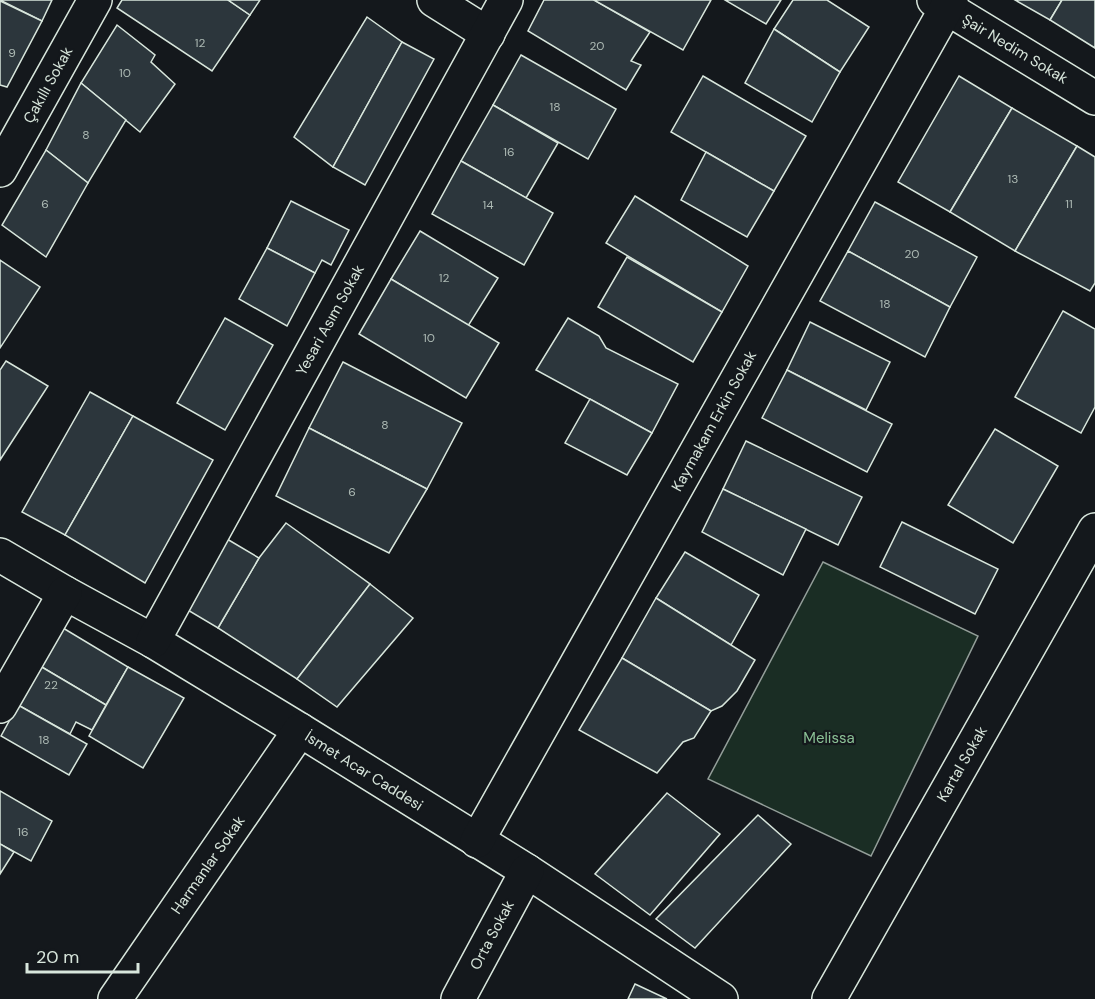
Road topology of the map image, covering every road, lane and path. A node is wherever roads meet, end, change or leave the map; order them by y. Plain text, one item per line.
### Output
1 (95, 0) edge
2 (434, 0) edge
3 (506, 0) edge
4 (944, 2) edge
5 (488, 34) junction
6 (1095, 98) edge
7 (0, 170) edge
8 (1095, 530) edge
9 (0, 555) edge
10 (65, 593) junction
11 (153, 641) junction
12 (0, 706) edge
13 (300, 730) junction
14 (477, 841) junction
15 (527, 871) junction
16 (115, 999) edge
17 (458, 999) edge
18 (721, 999) edge
19 (829, 999) edge

1 - 7 street, Çakıllı Sokak
2 - 5 street
3 - 5 street, Yesari Asım Sokak
4 - 6 street, Şair Nedim Sokak
4 - 14 street, Kaymakam Erkin Sokak
5 - 11 street, Yesari Asım Sokak
8 - 19 street, Kartal Sokak
9 - 10 street, İsmet Acar Caddesi
10 - 11 street, İsmet Acar Caddesi
10 - 12 street
11 - 13 street, İsmet Acar Caddesi
13 - 14 street, İsmet Acar Caddesi
13 - 16 street, Harmanlar Sokak
14 - 15 street, İsmet Acar Caddesi
15 - 17 street, Orta Sokak
15 - 18 street, İsmet Acar Caddesi

